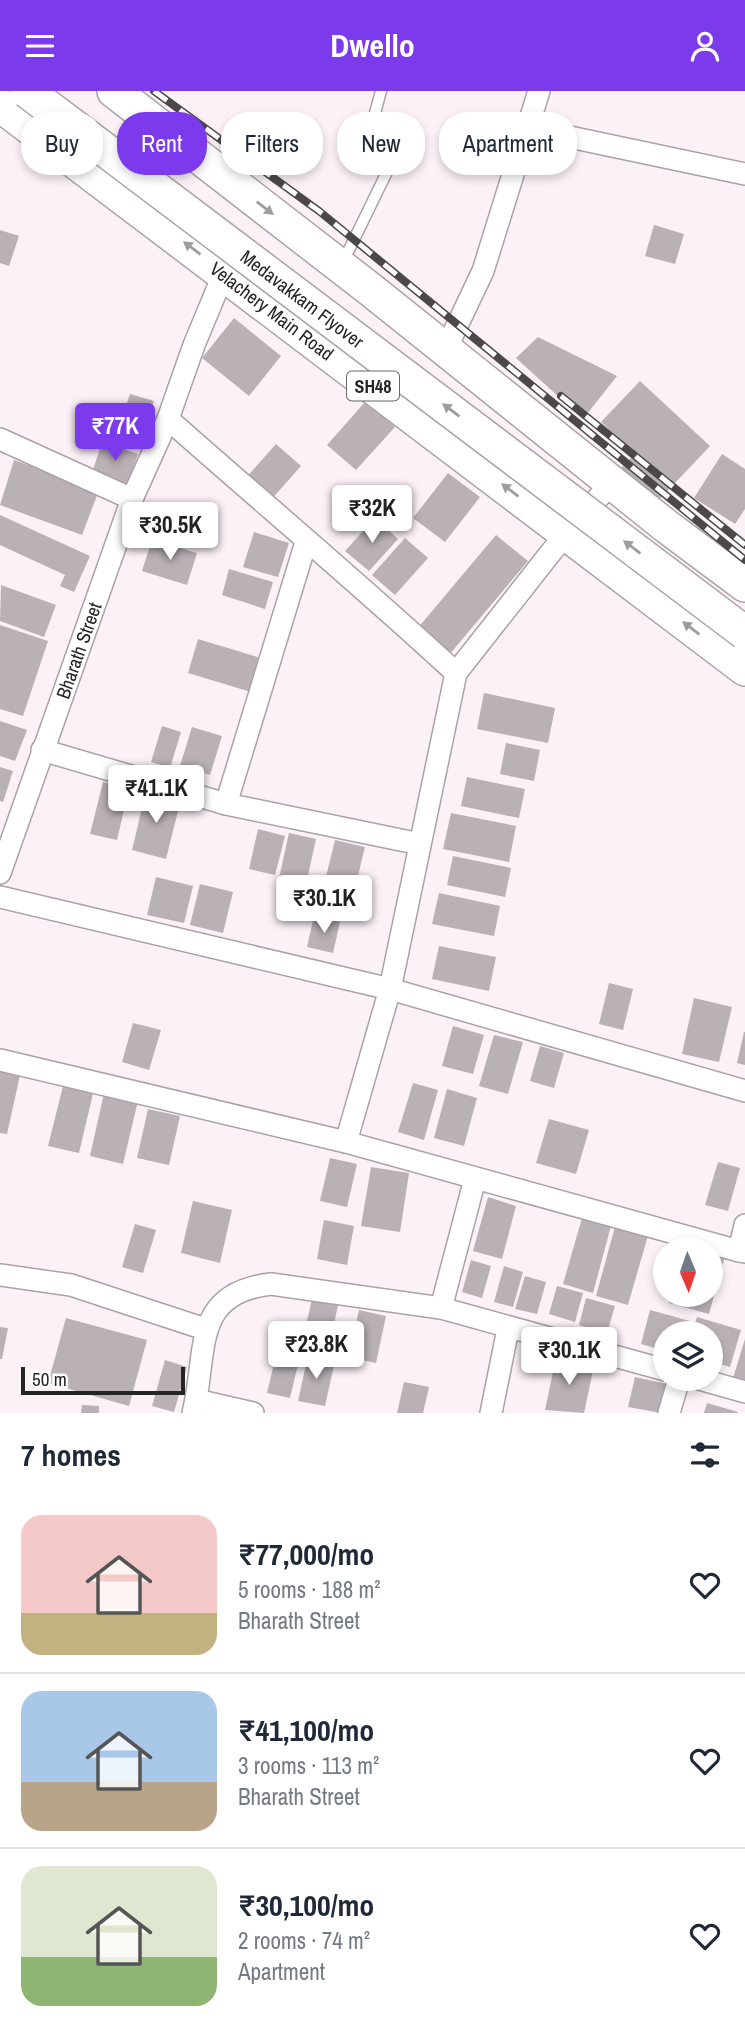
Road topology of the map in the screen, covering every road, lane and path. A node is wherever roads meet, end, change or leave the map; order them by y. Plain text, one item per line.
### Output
1 (27, 91) edge
2 (114, 91) edge
3 (381, 91) edge
4 (539, 91) edge
5 (0, 105) edge
6 (532, 112) edge
7 (577, 139) edge
8 (745, 174) edge
9 (513, 175) edge
10 (341, 267) junction
11 (224, 273) junction
12 (445, 351) junction
13 (168, 419) junction
14 (0, 439) edge
15 (611, 483) junction
16 (132, 499) junction
17 (567, 533) junction
18 (306, 542) junction
19 (745, 585) edge
20 (745, 633) edge
21 (745, 669) edge
22 (456, 673) junction
23 (42, 750) junction
24 (226, 804) junction
25 (421, 844) junction
26 (0, 873) edge
27 (0, 897) edge
28 (390, 989) junction
29 (0, 1060) edge
30 (745, 1091) edge
31 (346, 1142) junction
32 (475, 1179) junction
33 (745, 1225) edge
34 (742, 1252) edge
35 (0, 1275) edge
36 (441, 1308) junction
37 (205, 1329) junction
38 (508, 1329) junction
39 (653, 1367) edge
40 (723, 1386) edge
41 (676, 1391) edge
42 (745, 1392) edge
43 (195, 1407) edge
44 (253, 1413) edge
45 (491, 1413) edge
46 (669, 1413) edge

20 -> 1 main road, Medavakkam Flyover, bridge
2 -> 10 main road
3 - 10 lane
4 - 6 street
11 -> 5 main road, Velachery Main Road / SH48
7 - 8 street
9 - 12 street
10 - 12 main road
11 - 13 street, Bharath Street
17 -> 11 main road, Velachery Main Road / SH48
12 - 15 main road
13 - 16 street, Bharath Street
13 - 18 street
14 - 16 street
15 - 17 street
15 - 19 main road
16 - 23 street, Bharath Street
21 -> 17 main road, Velachery Main Road / SH48
17 - 22 street
18 - 22 street
18 - 24 street
22 - 25 street
23 - 24 street
23 - 26 street, Bharath Street
24 - 25 street
25 - 28 street
27 - 28 street
28 - 30 street
28 - 31 street
29 - 31 street
31 - 32 street
32 - 34 street
32 - 36 street
33 - 34 street
35 - 37 street
36 - 37 street
36 - 38 street
37 - 43 street
38 - 39 street
38 - 45 street
40 - 42 street
41 - 46 street
43 - 44 street

